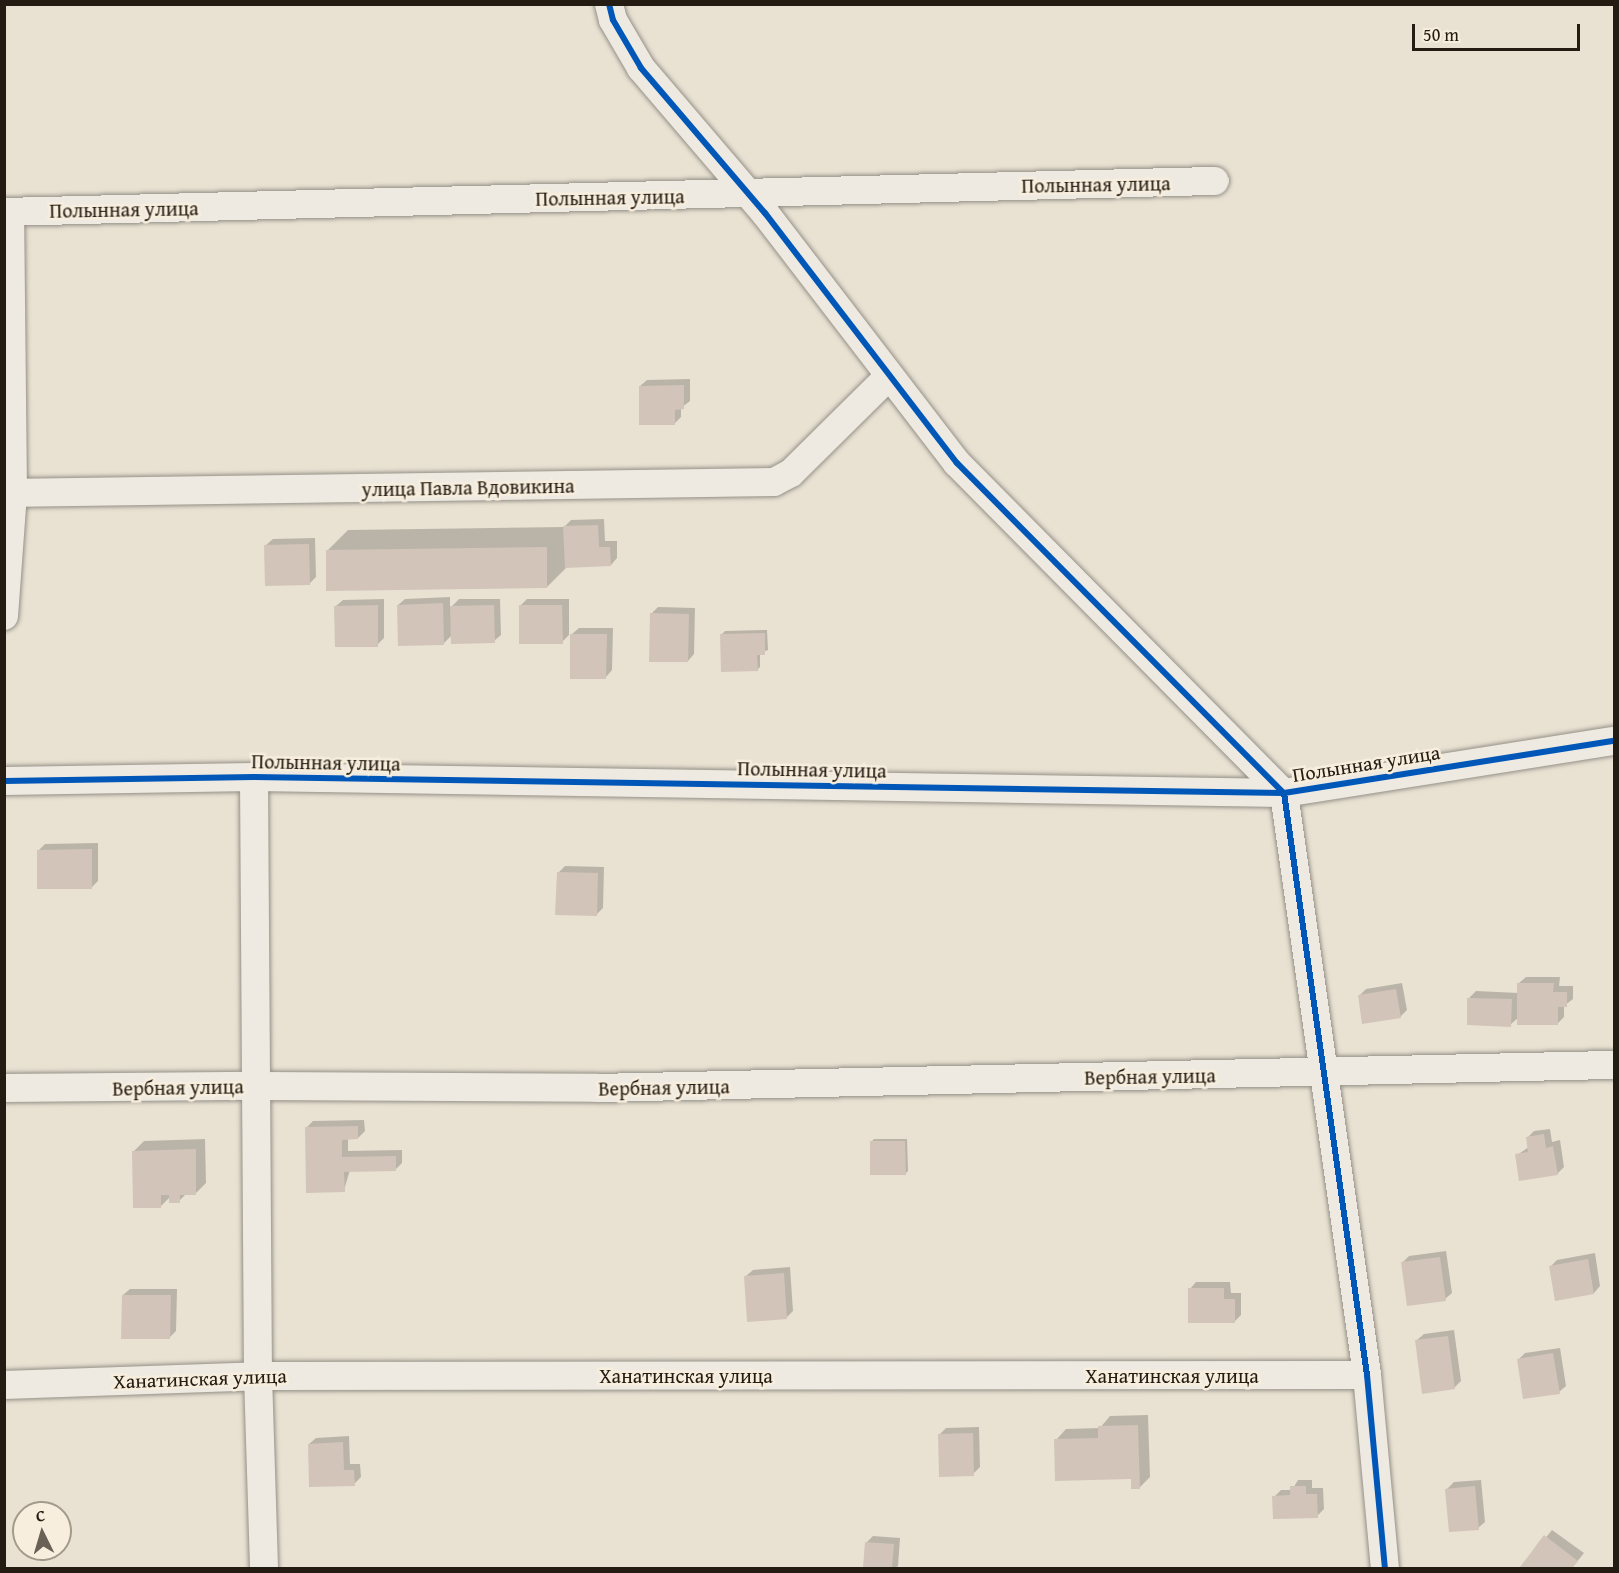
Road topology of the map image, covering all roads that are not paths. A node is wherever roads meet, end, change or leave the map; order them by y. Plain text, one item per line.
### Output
1 (609, 4) edge
2 (1215, 181) dead end
3 (748, 193) junction
4 (7, 212) edge
5 (889, 376) junction
6 (9, 493) edge
7 (4, 616) edge
8 (1614, 741) edge
9 (254, 777) junction
10 (4, 781) edge
11 (1284, 792) junction
12 (1614, 1065) edge
13 (1323, 1072) junction
14 (258, 1086) junction
15 (4, 1088) edge
16 (1367, 1375) junction
17 (258, 1376) junction
18 (4, 1385) edge
19 (264, 1569) edge
20 (1385, 1569) edge

1 - 3 street
2 - 3 street, Полынная улица
3 - 4 street, Полынная улица
3 - 5 street
4 - 6 street
5 - 6 street, улица Павла Вдовикина
5 - 11 street
6 - 7 street
8 - 11 street, Полынная улица
9 - 10 street, Полынная улица
9 - 11 street, Полынная улица
9 - 14 street
11 - 13 street
12 - 13 street, Вербная улица
13 - 14 street, Вербная улица
13 - 16 street
14 - 15 street, Вербная улица
14 - 17 street
16 - 17 street, Ханатинская улица
16 - 20 street
17 - 18 street, Ханатинская улица
17 - 19 street

